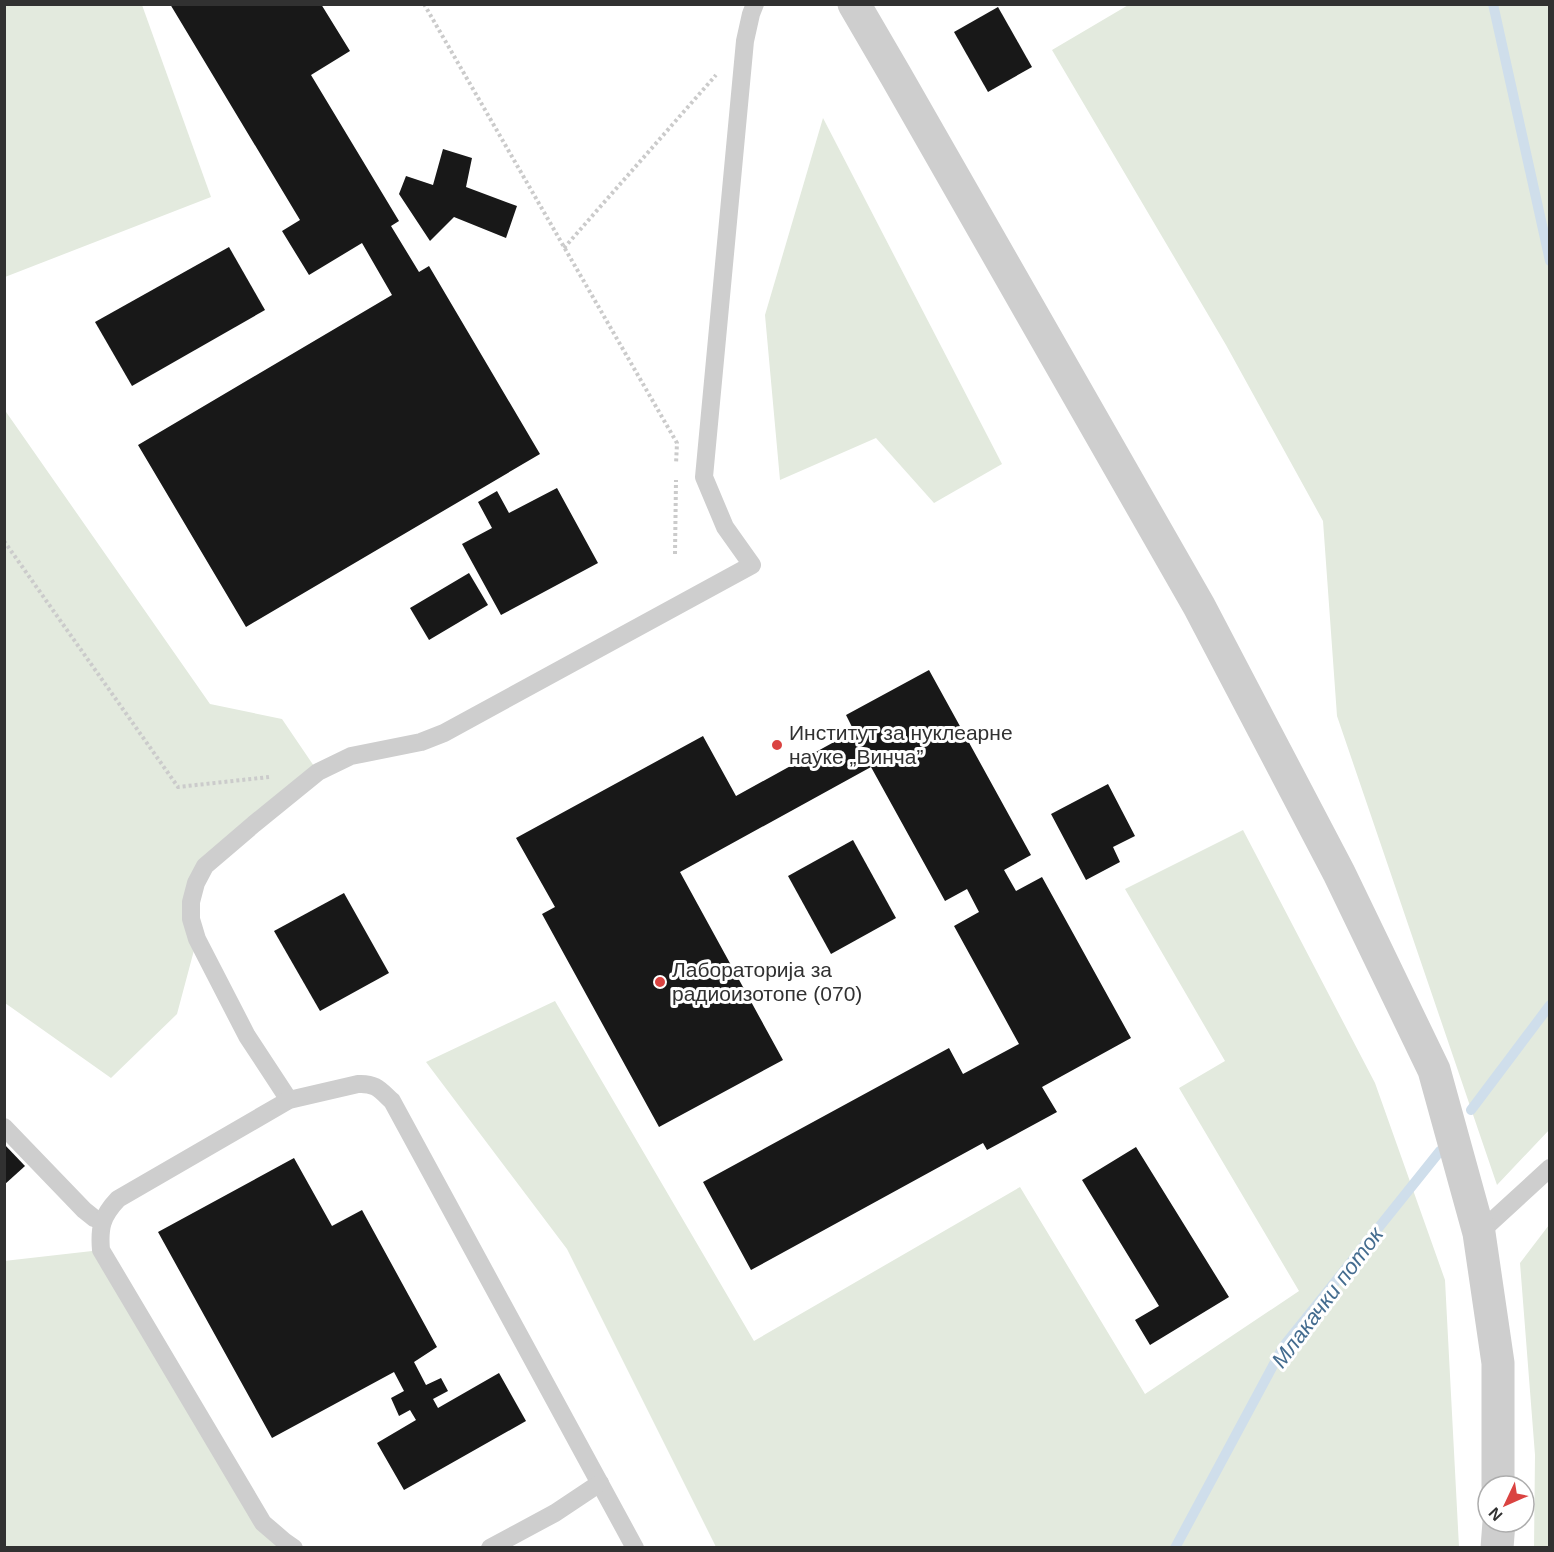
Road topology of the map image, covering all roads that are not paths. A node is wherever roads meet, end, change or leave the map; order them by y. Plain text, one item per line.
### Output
1 (755, 4) edge
2 (854, 4) edge
3 (289, 1100) junction
4 (4, 1127) edge
5 (1550, 1168) edge
6 (103, 1221) junction
7 (1479, 1233) junction
8 (1498, 1474) edge
9 (600, 1483) junction
10 (294, 1548) edge
11 (490, 1548) edge
12 (635, 1548) edge

1 - 3 lane
2 - 7 street
3 - 6 lane
3 - 9 lane
4 - 6 lane
5 - 7 lane
6 - 10 lane
7 - 8 street
9 - 11 lane
9 - 12 lane

